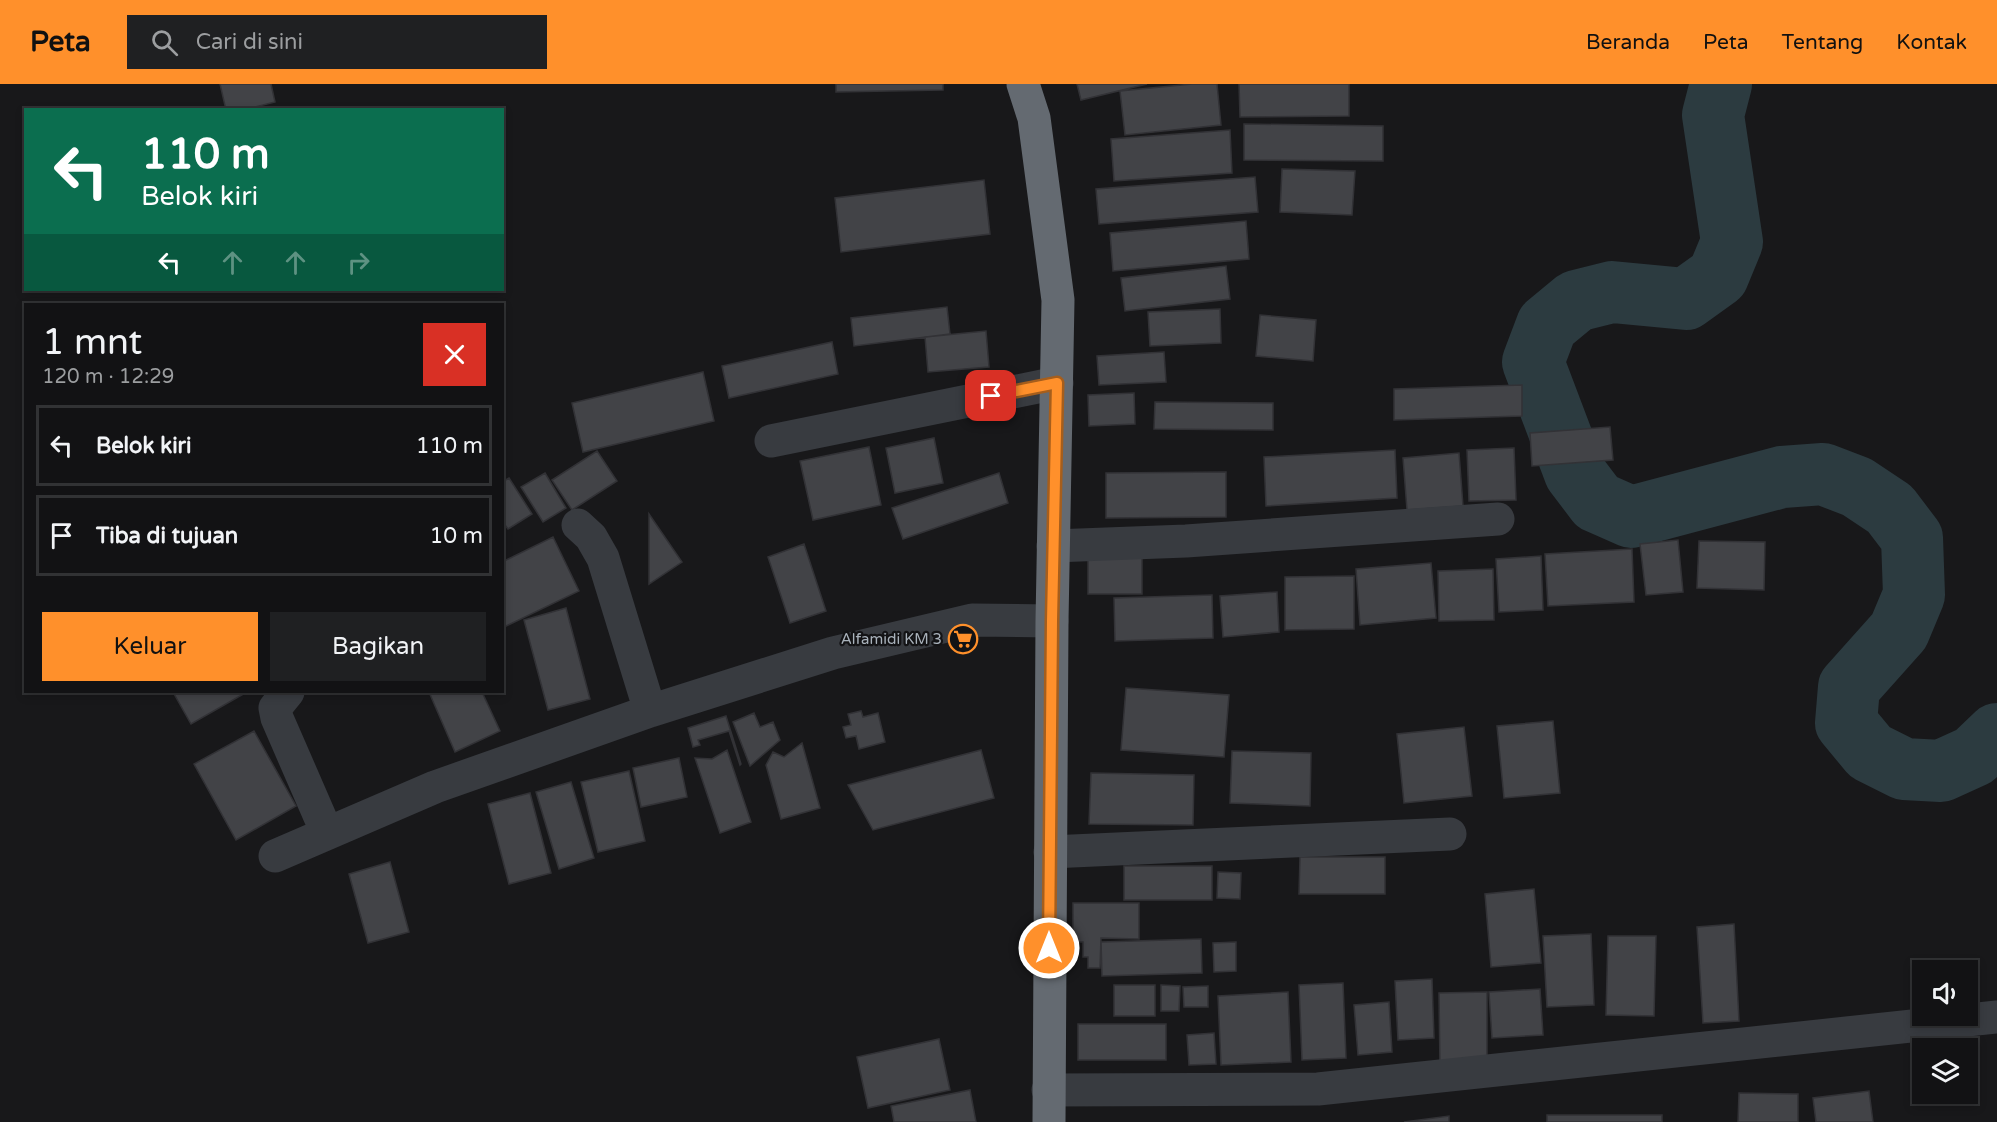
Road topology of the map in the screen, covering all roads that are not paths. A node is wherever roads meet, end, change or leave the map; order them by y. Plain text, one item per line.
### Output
1 (1023, 84) edge
2 (1057, 383) junction
3 (771, 441) dead end
4 (1498, 519) dead end
5 (578, 525) dead end
6 (1053, 546) junction
7 (1052, 621) junction
8 (287, 693) edge
9 (650, 711) junction
10 (327, 833) junction
11 (1450, 834) dead end
12 (1050, 852) junction
13 (275, 856) dead end
14 (1997, 1017) edge
15 (1048, 1106) edge

1 - 2 highway
2 - 3 street
2 - 6 highway
4 - 6 street
5 - 9 street
6 - 7 highway
7 - 9 street
7 - 12 highway
8 - 10 street
9 - 10 street
10 - 13 street
11 - 12 street
12 - 15 highway
14 - 15 street

